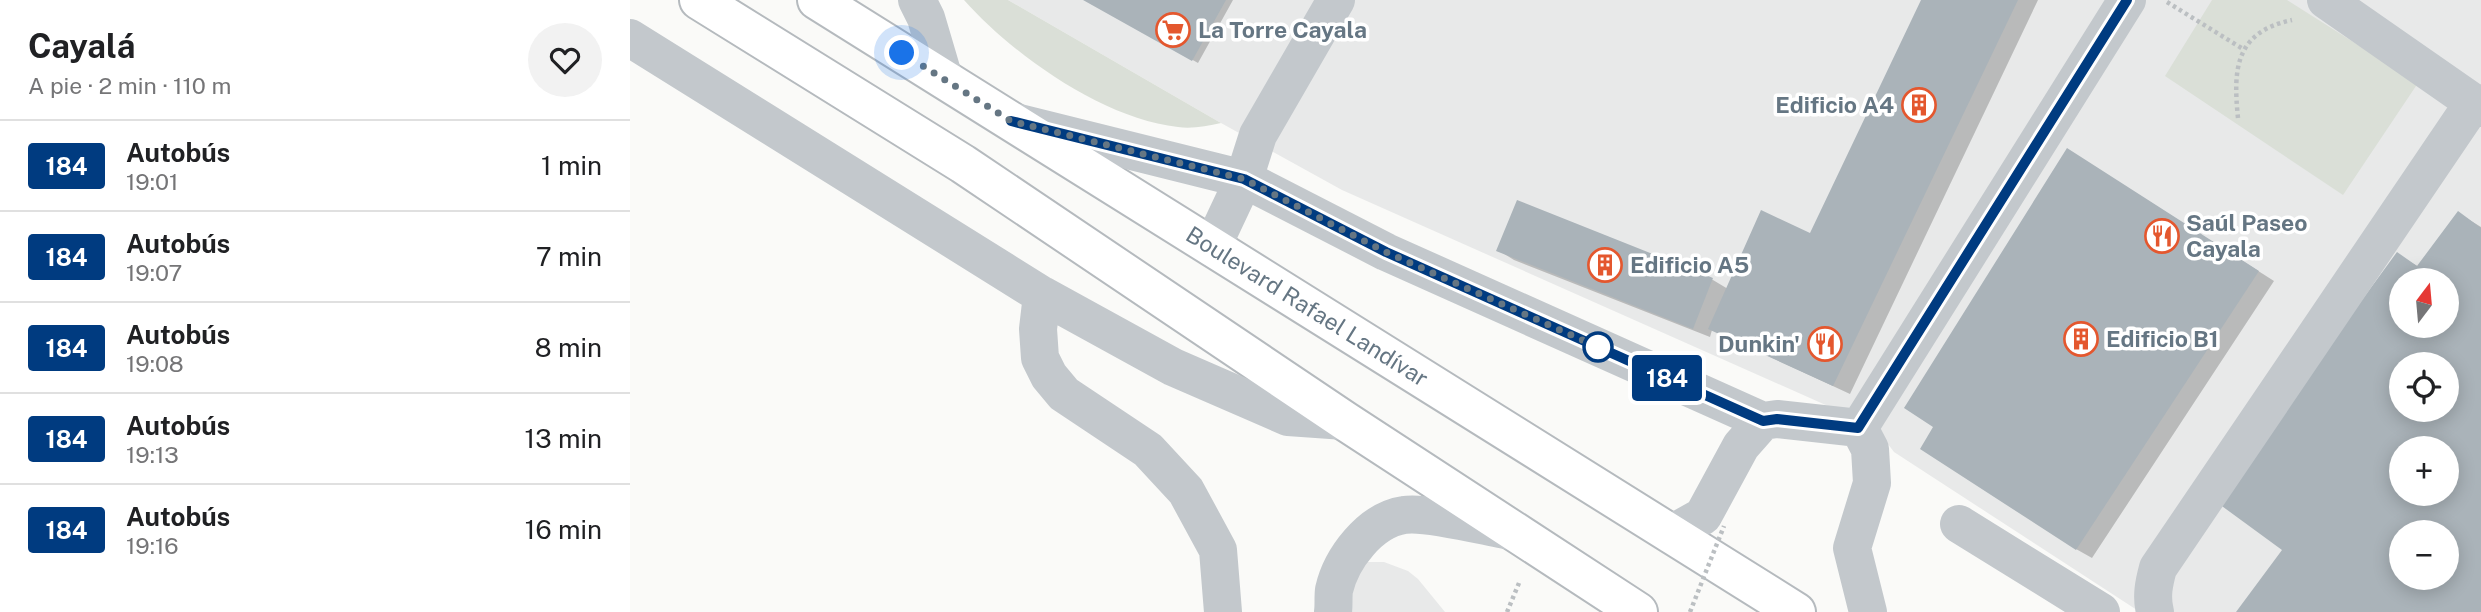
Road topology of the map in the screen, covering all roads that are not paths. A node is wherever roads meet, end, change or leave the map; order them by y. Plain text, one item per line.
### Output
1 (699, 0) edge
2 (817, 0) edge
3 (917, 0) edge
4 (1336, 0) edge
5 (2127, 0) edge
6 (2332, 4) edge
7 (630, 38) edge
8 (944, 79) junction
9 (2477, 105) edge
10 (1011, 121) junction
11 (1244, 179) junction
12 (1212, 247) junction
13 (1042, 295) junction
14 (1345, 421) junction
15 (1763, 421) junction
16 (1858, 428) junction
17 (1959, 524) dead end
18 (1516, 532) junction
19 (1671, 534) junction
20 (1223, 612) edge
21 (1334, 612) edge
22 (1638, 612) edge
23 (1796, 612) edge
24 (1868, 612) edge
25 (2101, 612) edge
26 (2155, 612) edge

1 - 14 main road
2 - 8 main road, Boulevard Rafael Landívar
3 - 8 street
4 - 11 street
5 - 16 street
6 - 9 street
7 - 13 street
8 - 10 main road, Boulevard Rafael Landívar
9 - 26 street
10 - 11 street
10 - 12 main road, Boulevard Rafael Landívar
11 - 12 street
11 - 15 street
12 - 19 main road, Boulevard Rafael Landívar
13 - 14 street
13 - 20 street
14 - 18 main road
15 - 16 street
15 - 19 street
16 - 24 street
17 - 25 street
18 - 21 street
18 - 22 main road
19 - 23 main road, Boulevard Rafael Landívar

